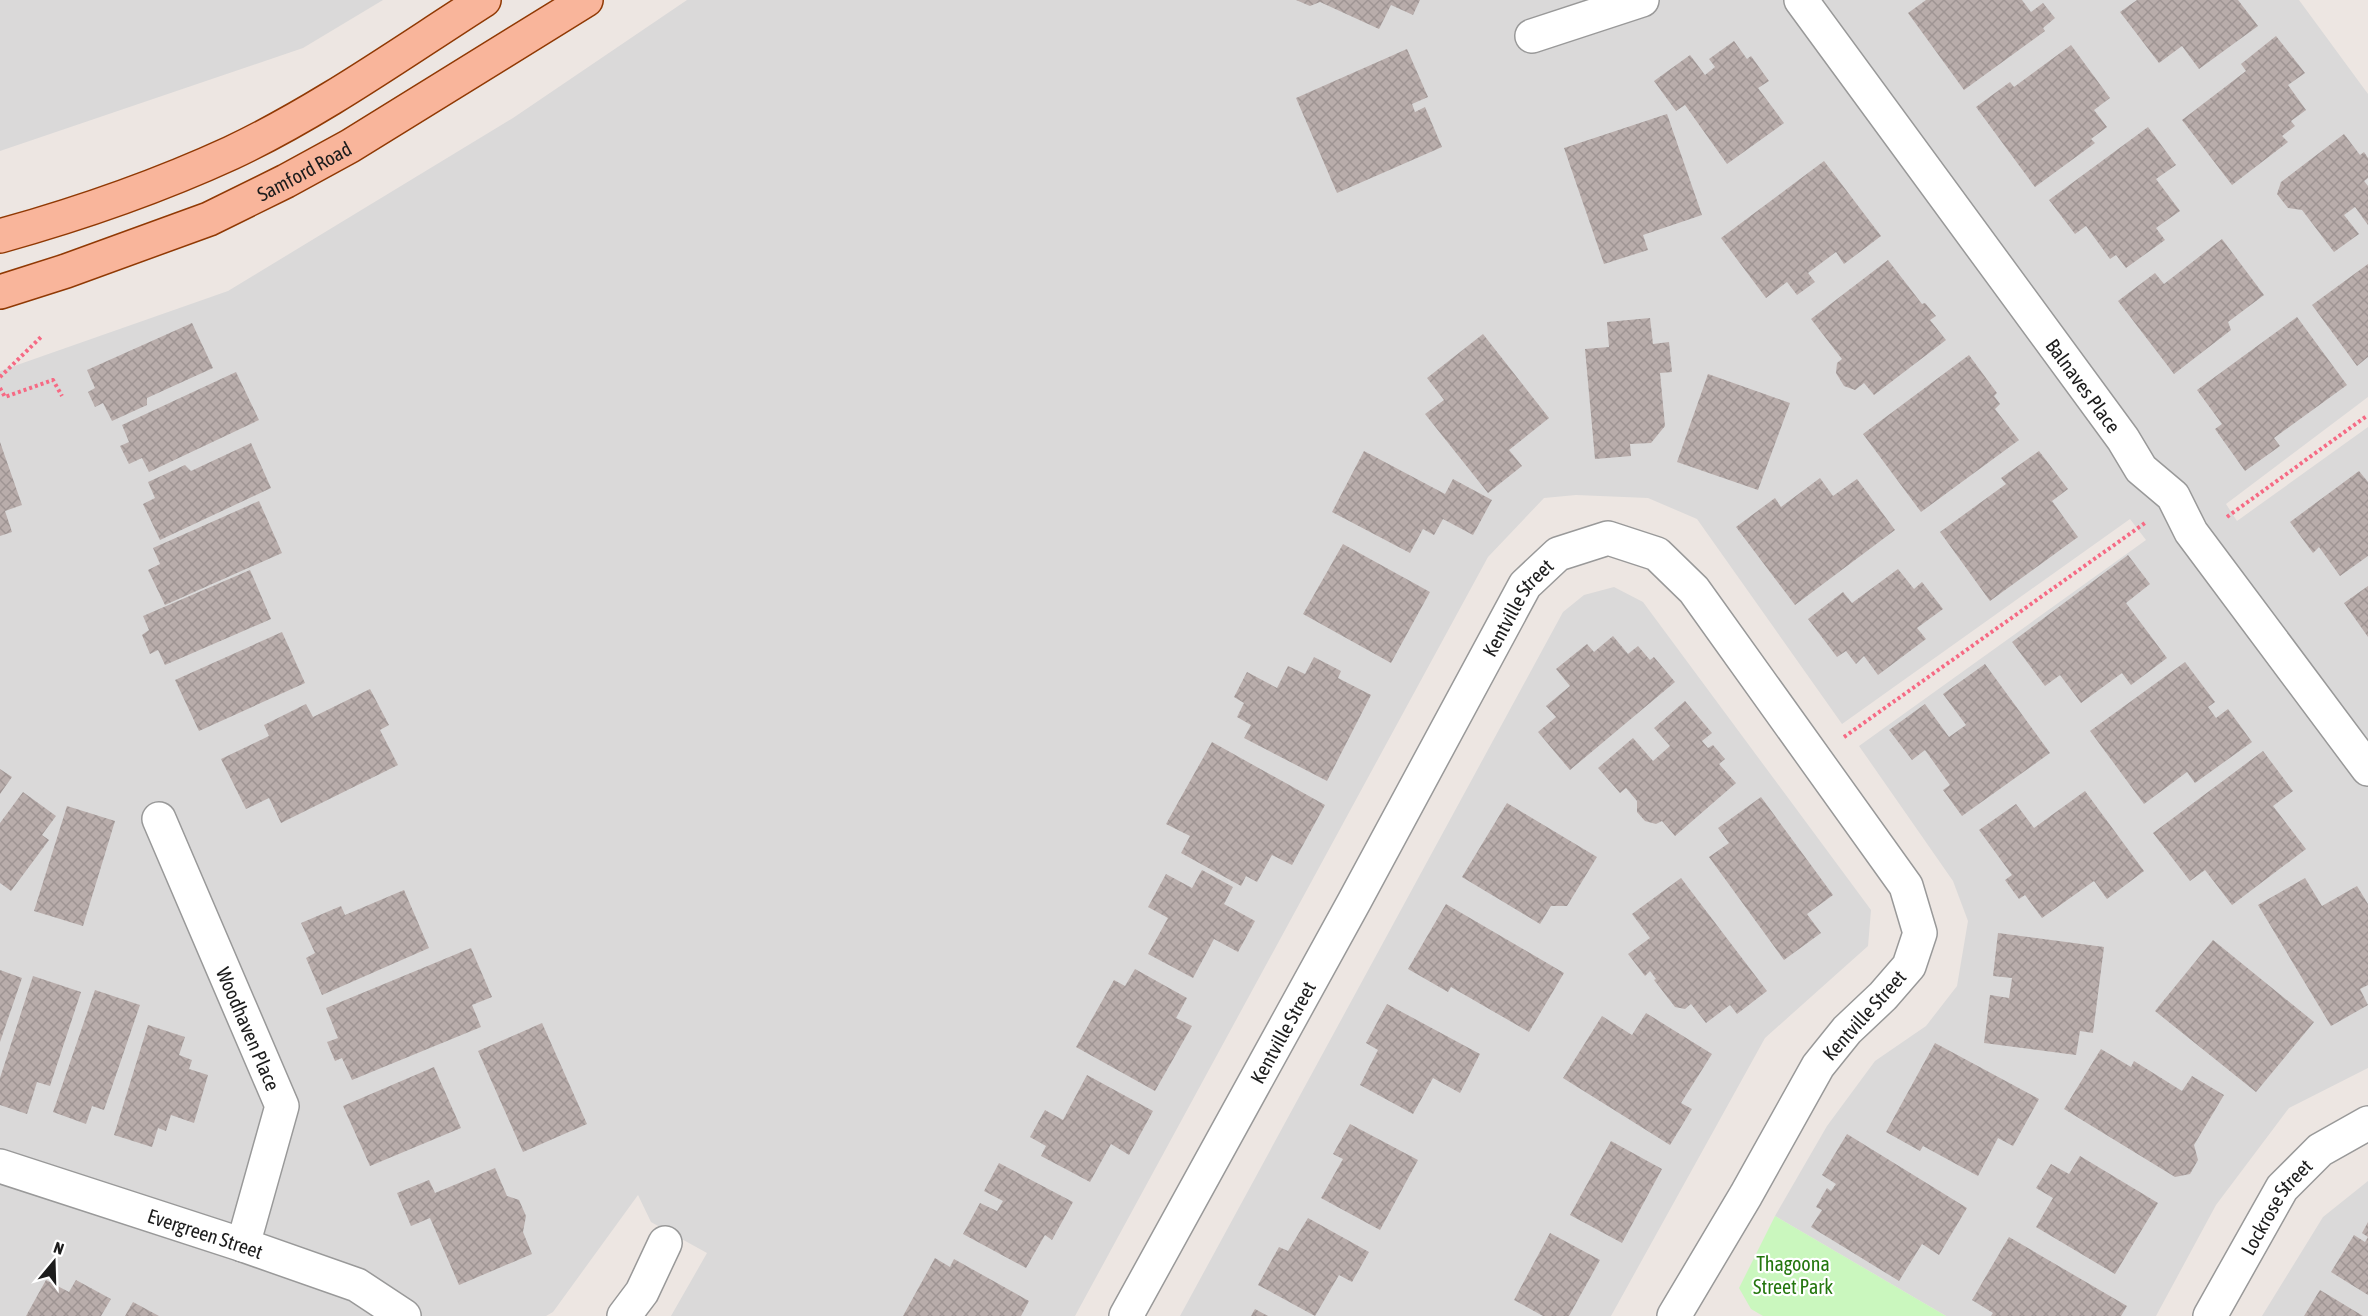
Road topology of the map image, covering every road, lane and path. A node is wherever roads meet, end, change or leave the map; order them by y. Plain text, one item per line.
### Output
1 (484, 0) edge
2 (585, 0) edge
3 (1642, 0) edge
4 (1801, 0) edge
5 (1532, 36) dead end
6 (0, 236) edge
7 (0, 292) edge
8 (41, 337) dead end
9 (0, 376) edge
10 (0, 388) edge
11 (62, 396) dead end
12 (2368, 415) edge
13 (2224, 519) dead end
14 (2153, 528) dead end
15 (1803, 740) junction
16 (2368, 769) edge
17 (159, 819) dead end
18 (2368, 1123) edge
19 (0, 1166) edge
20 (665, 1243) dead end
21 (243, 1245) junction
22 (1677, 1315) edge
23 (404, 1316) edge
24 (624, 1316) edge
25 (1126, 1316) edge
26 (2210, 1316) edge

1 - 6 main road
2 - 7 main road, Samford Road
3 - 5 street
4 - 16 street, Balnaves Place
8 - 9 path
10 - 11 path
12 - 13 path
14 - 15 path
15 - 22 street, Kentville Street
15 - 25 street, Kentville Street
17 - 21 street, Woodhaven Place
18 - 26 street, Lockrose Street
19 - 21 street, Evergreen Street
20 - 24 street
21 - 23 street, Evergreen Street

